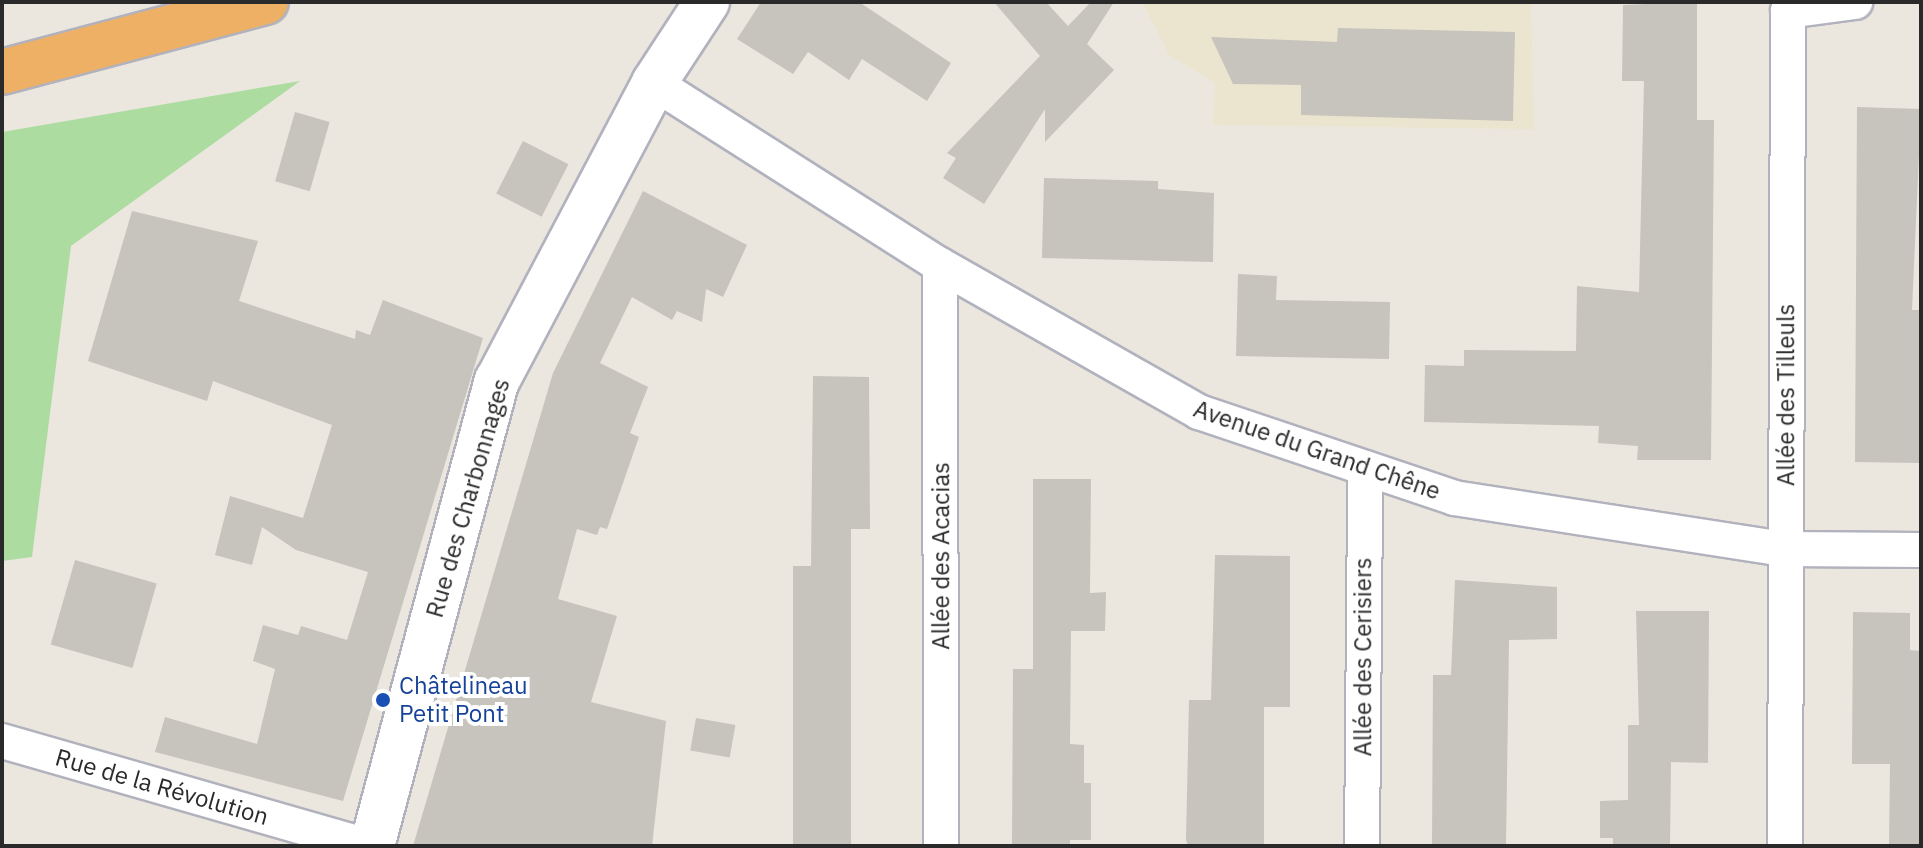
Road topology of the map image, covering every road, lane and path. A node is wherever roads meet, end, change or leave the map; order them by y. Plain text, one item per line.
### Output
1 (266, 2) edge
2 (707, 2) edge
3 (1855, 2) edge
4 (2, 72) edge
5 (654, 83) junction
6 (940, 265) junction
7 (1365, 468) junction
8 (1785, 549) junction
9 (1921, 550) edge
10 (2, 741) edge
11 (370, 846) edge
12 (941, 846) edge
13 (1362, 846) edge
14 (1785, 846) edge

1 - 4 highway
2 - 5 street, Rue des Charbonnages
3 - 8 street, Allée des Tilleuls
5 - 6 street, Avenue du Grand Chêne
5 - 11 street, Rue des Charbonnages
6 - 7 street, Avenue du Grand Chêne
6 - 12 street, Allée des Acacias
7 - 8 street, Avenue du Grand Chêne
7 - 13 street, Allée des Cerisiers
8 - 9 street, Avenue du Grand Chêne
8 - 14 street, Allée des Tilleuls
10 - 11 street, Rue de la Révolution

